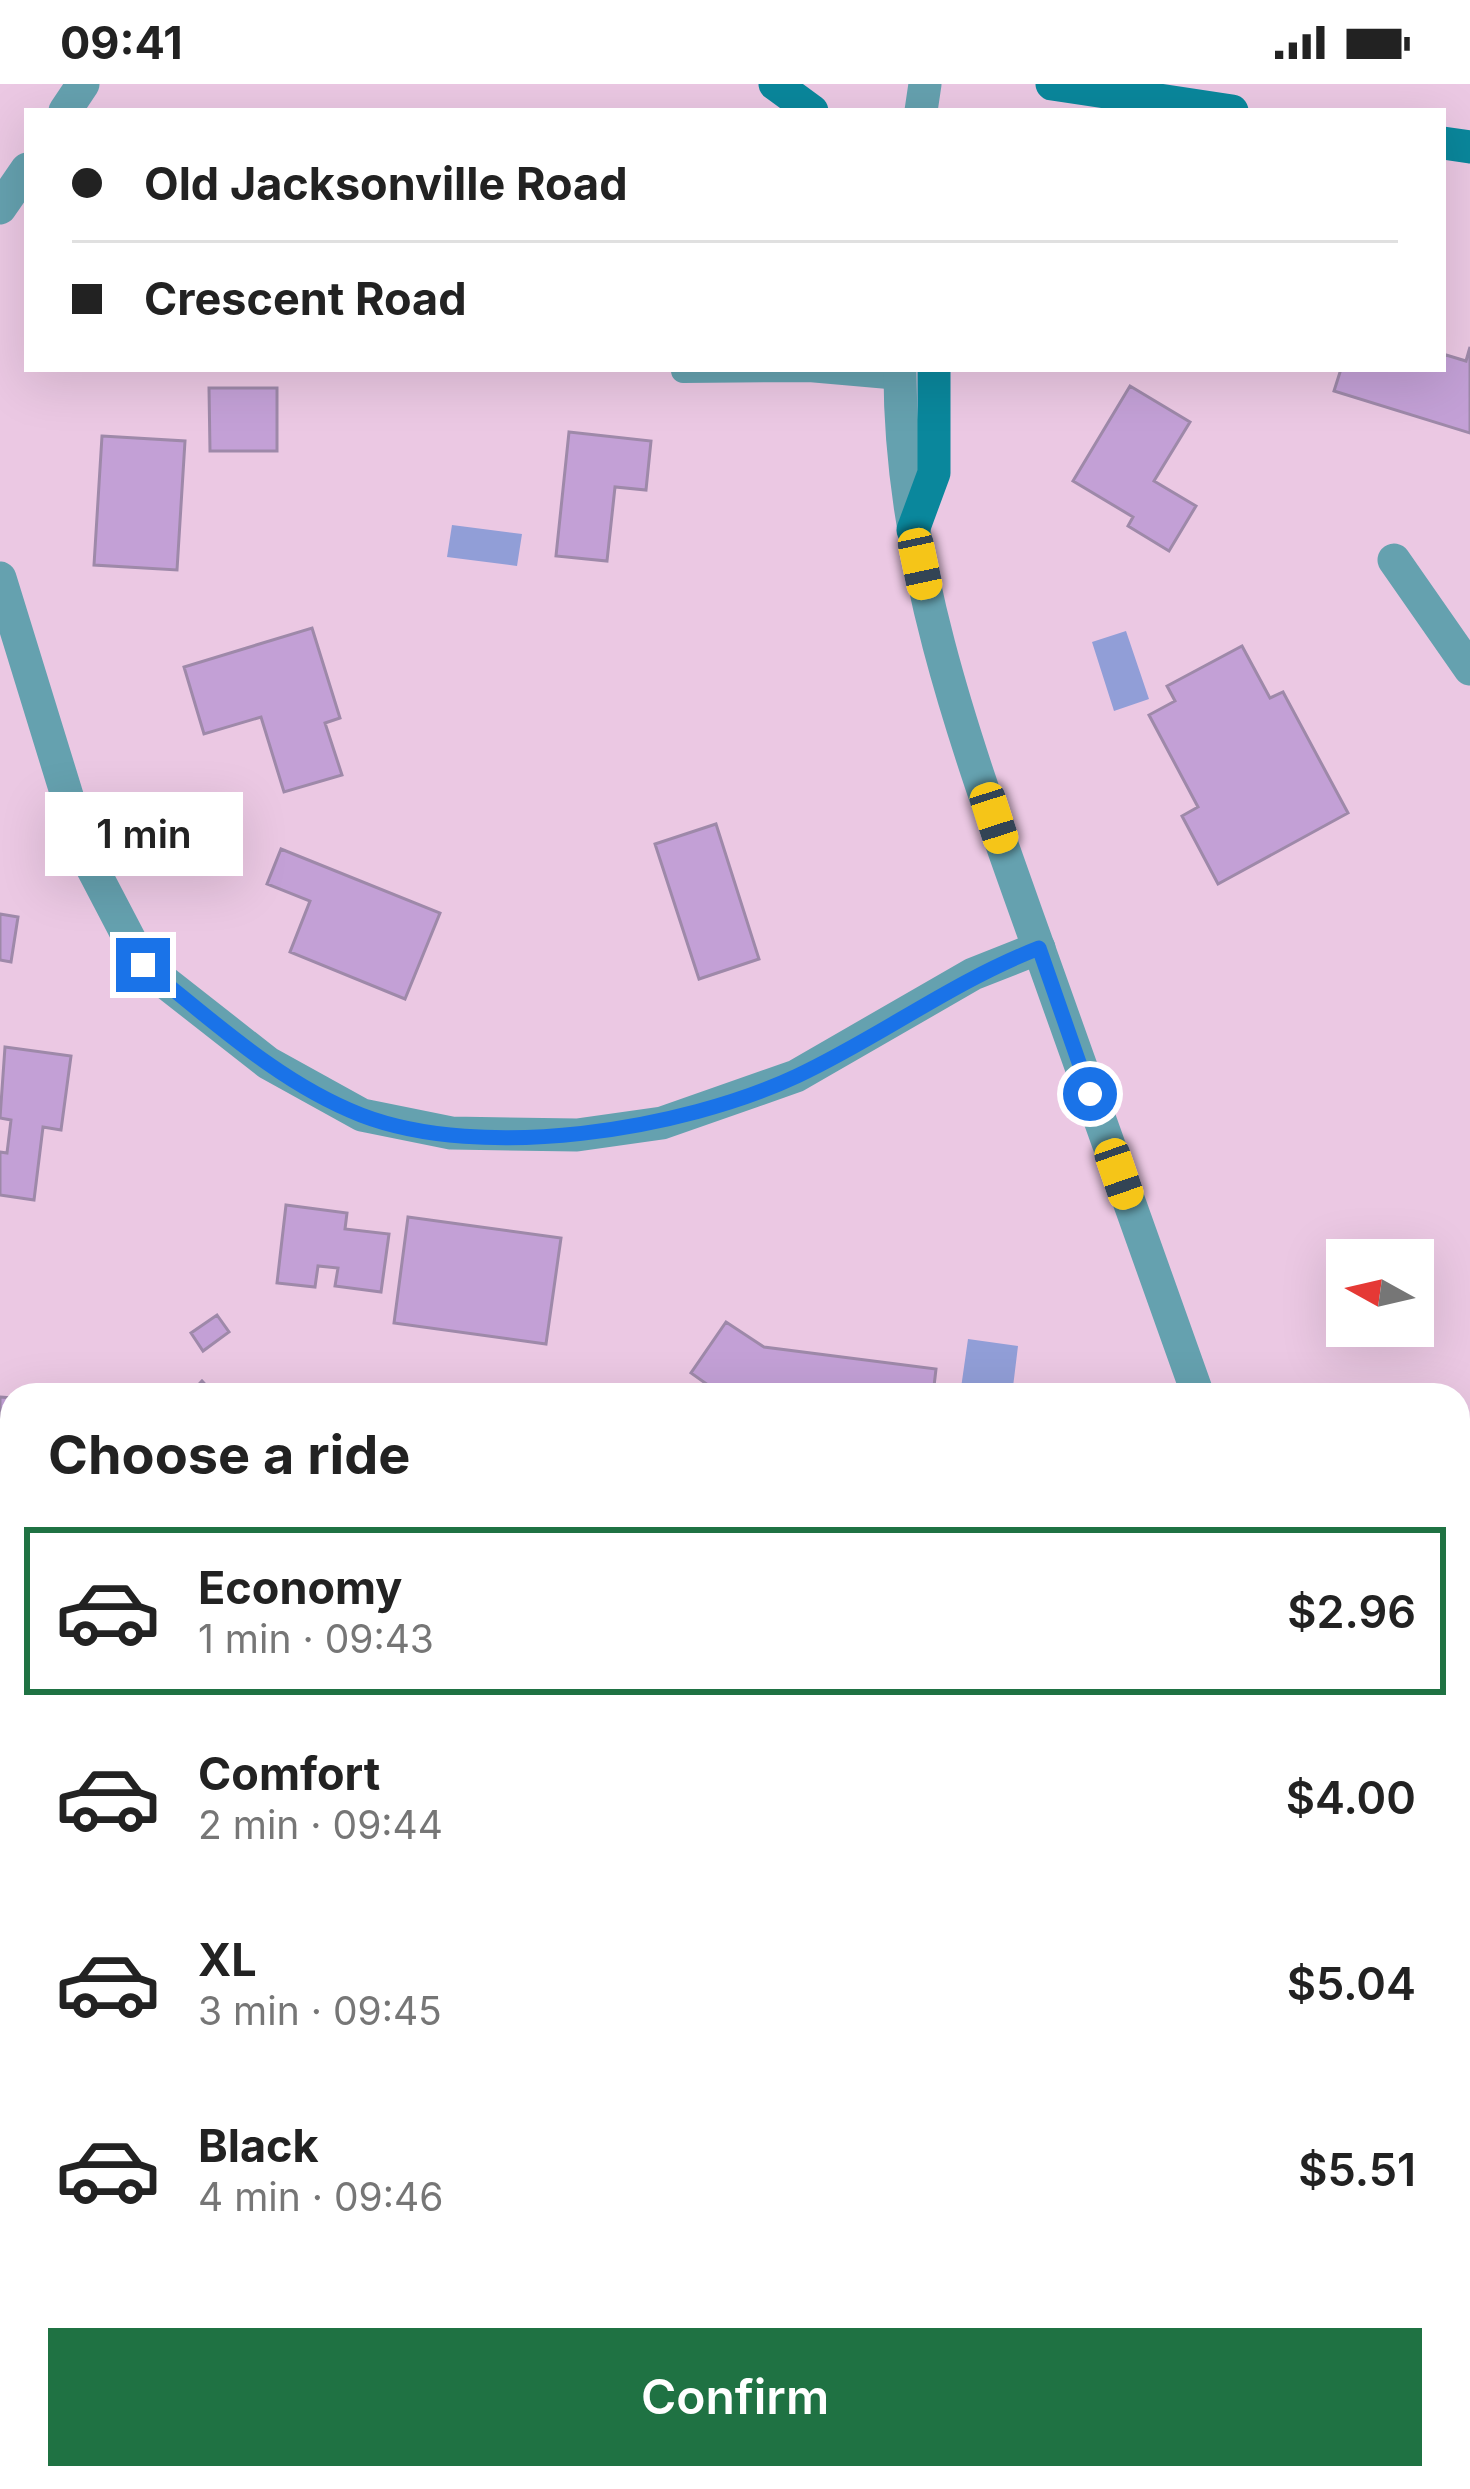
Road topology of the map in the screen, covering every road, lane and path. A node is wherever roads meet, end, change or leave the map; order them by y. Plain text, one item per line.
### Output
1 (775, 84) edge
2 (1052, 84) edge
3 (1178, 103) junction
4 (808, 108) edge
5 (1151, 108) edge
6 (1212, 108) edge
7 (24, 173) edge
8 (0, 208) edge
9 (854, 372) edge
10 (934, 372) edge
11 (900, 374) edge
12 (913, 530) junction
13 (1394, 560) dead end
14 (0, 578) edge
15 (1470, 669) edge
16 (1039, 948) junction
17 (1194, 1383) edge

1 - 4 main road
2 - 3 main road
3 - 5 main road
3 - 6 main road
7 - 8 street
9 - 11 lane
10 - 12 main road
11 - 12 street
12 - 16 street
13 - 15 street
14 - 16 street
16 - 17 street

